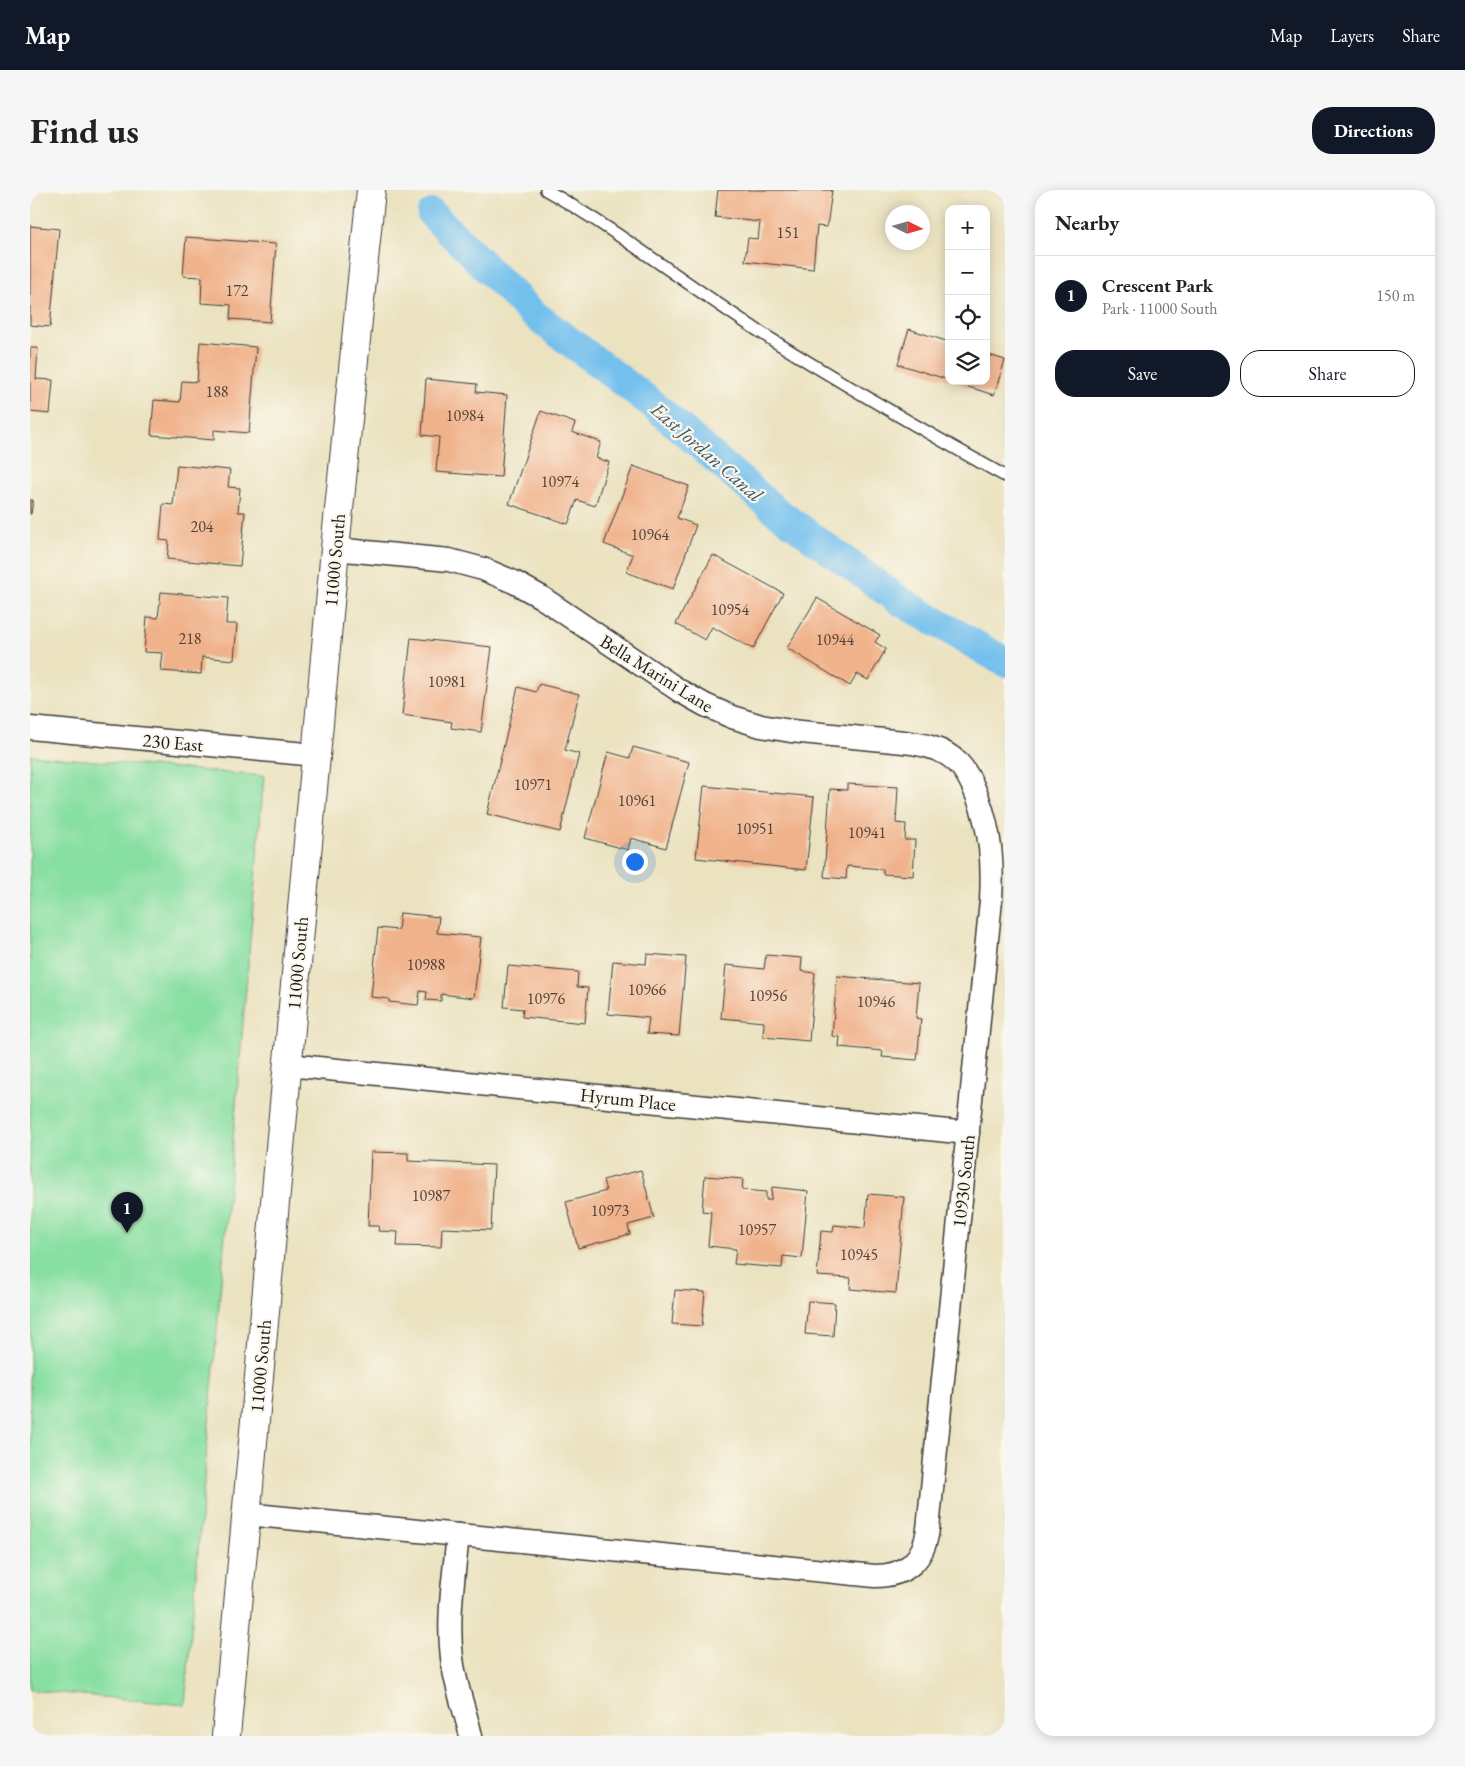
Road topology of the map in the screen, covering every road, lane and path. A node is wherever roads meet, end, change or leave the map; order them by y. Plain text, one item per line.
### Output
1 (371, 190) edge
2 (546, 190) edge
3 (1005, 476) edge
4 (335, 549) junction
5 (30, 728) edge
6 (316, 755) junction
7 (975, 790) joint
8 (288, 1065) junction
9 (968, 1133) junction
10 (246, 1514) junction
11 (458, 1535) junction
12 (226, 1736) edge
13 (470, 1736) edge

1 - 4 street, 11000 South
2 - 3 lane
4 - 6 street, 11000 South
4 - 7 street, Bella Marini Lane
5 - 6 street, 230 East
6 - 8 street, 11000 South
7 - 9 street, 10930 South
8 - 9 street, Hyrum Place
8 - 10 street, 11000 South
9 - 11 street, 10930 South
10 - 11 street
10 - 12 street, 11000 South
11 - 13 street

